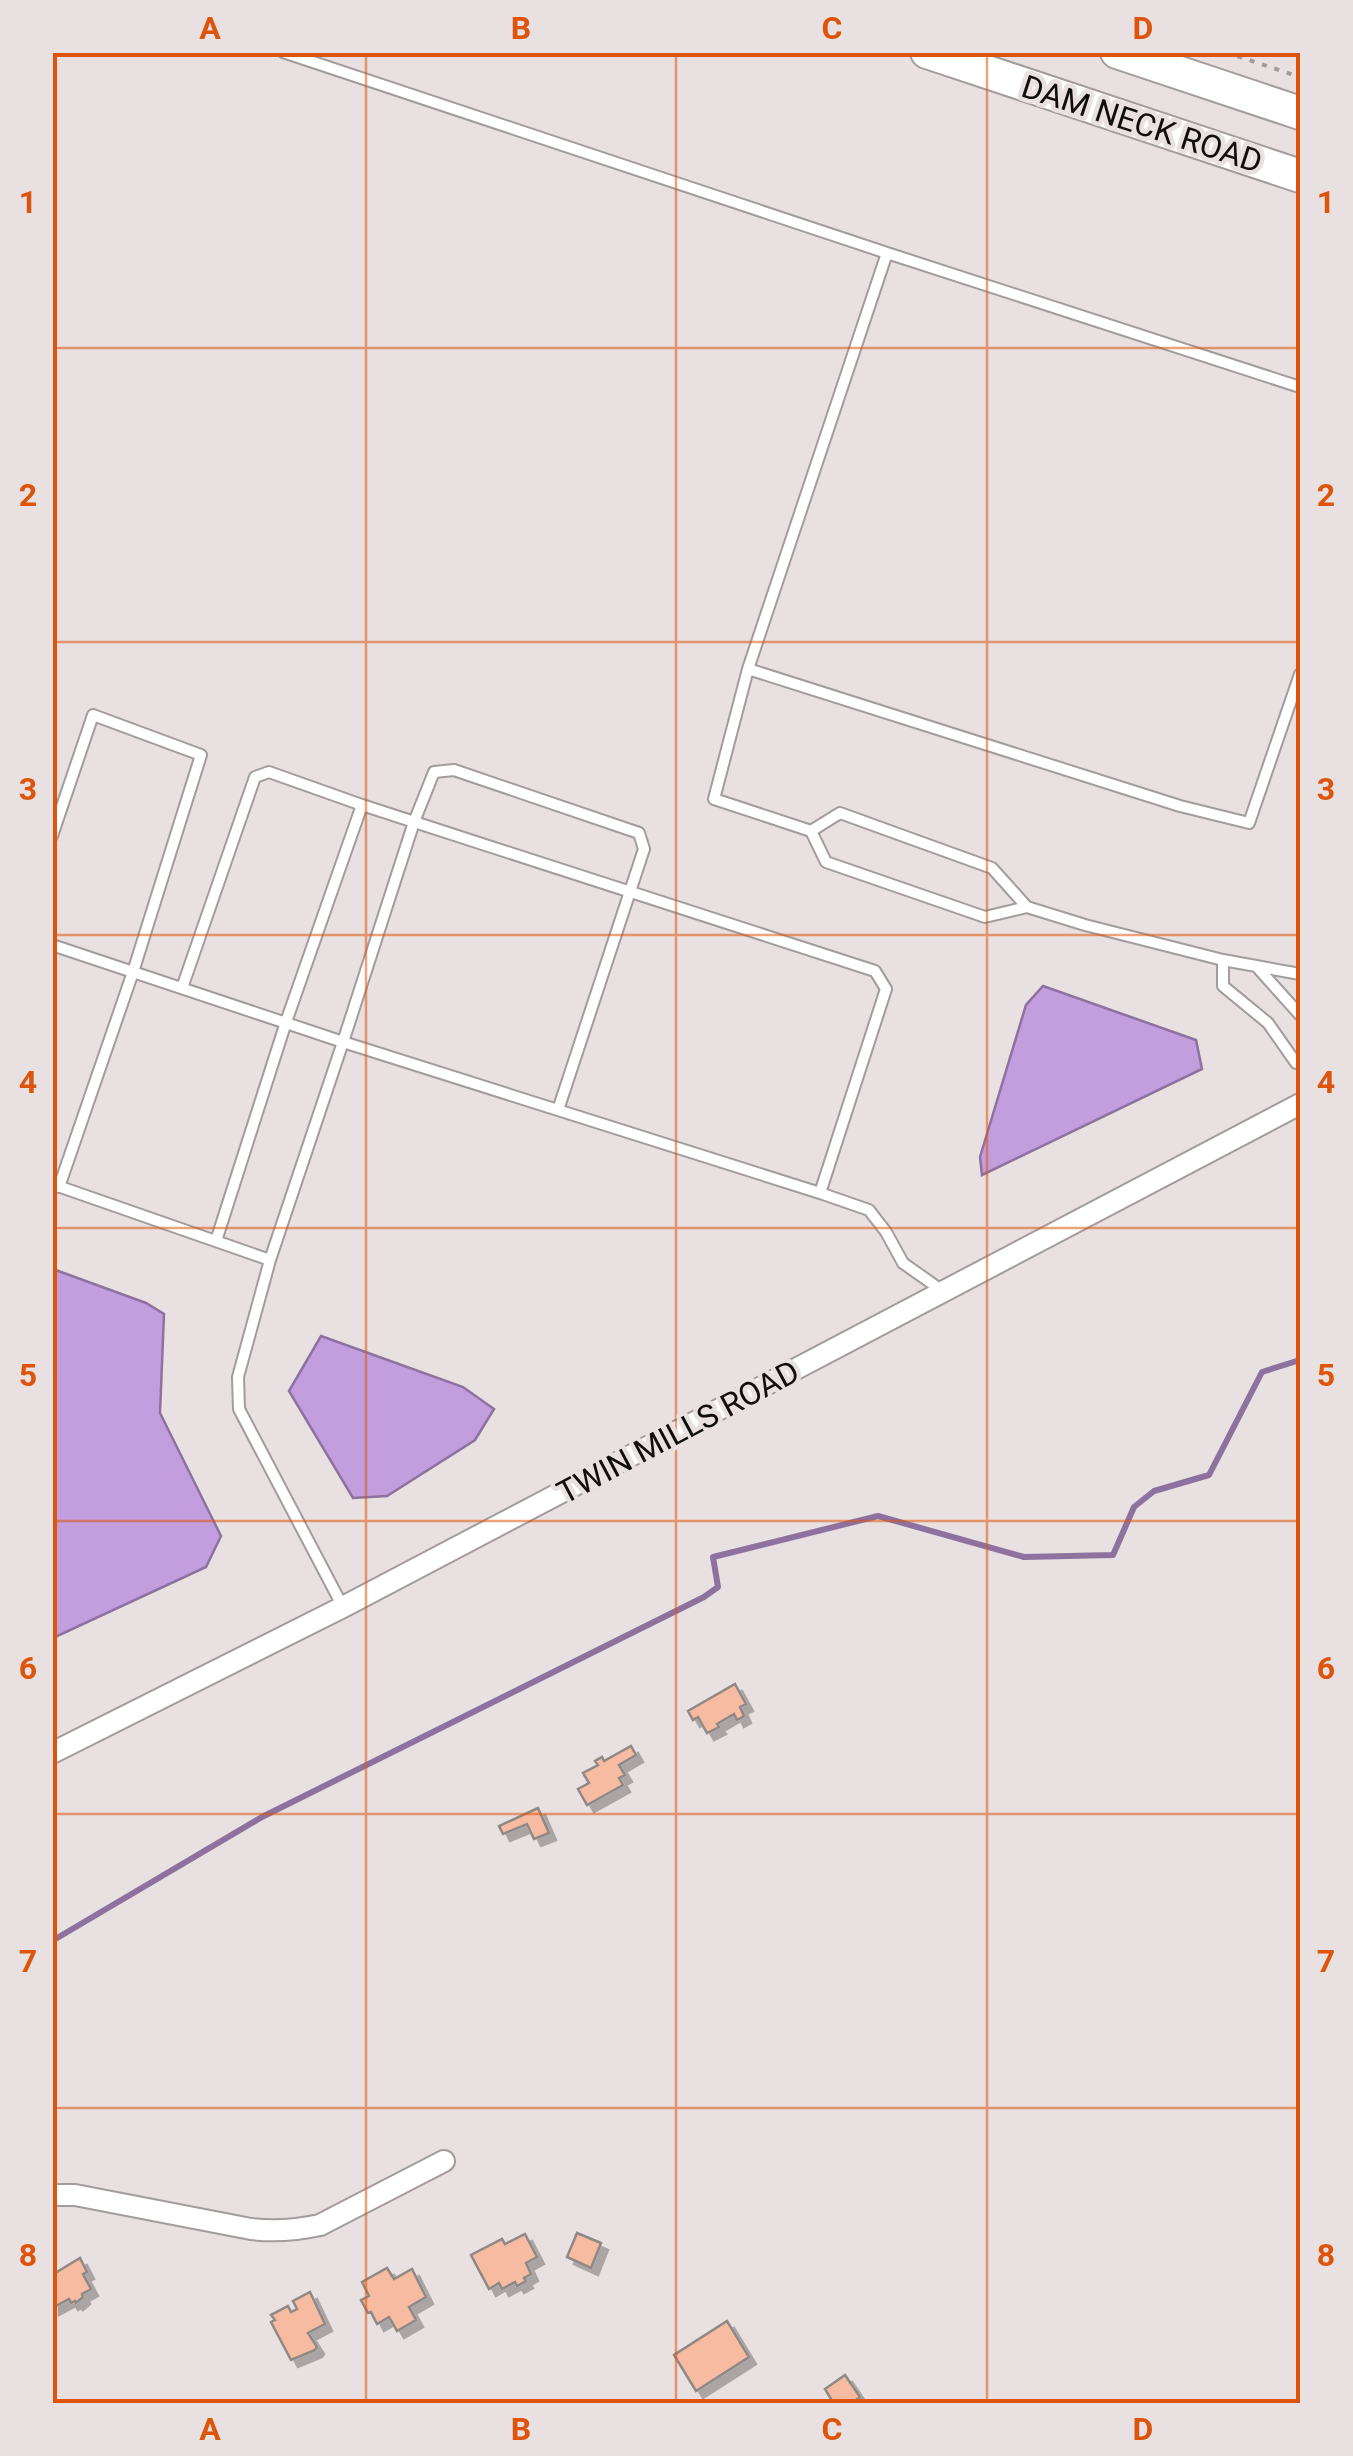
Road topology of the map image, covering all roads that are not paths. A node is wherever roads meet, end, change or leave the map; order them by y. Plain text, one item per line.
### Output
1 (283, 52) edge
2 (927, 52) edge
3 (1117, 52) edge
4 (1300, 113) edge
5 (1300, 176) edge
6 (887, 253) junction
7 (1300, 386) edge
8 (748, 669) junction
9 (1300, 674) edge
10 (362, 805) junction
11 (414, 822) junction
12 (812, 831) junction
13 (52, 836) edge
14 (630, 892) junction
15 (1027, 907) junction
16 (52, 945) edge
17 (1223, 960) junction
18 (1257, 967) junction
19 (133, 972) junction
20 (1300, 974) edge
21 (182, 988) junction
22 (1300, 1016) edge
23 (286, 1022) junction
24 (343, 1042) junction
25 (1300, 1064) edge
26 (1300, 1104) edge
27 (558, 1110) junction
28 (56, 1185) edge
29 (820, 1193) junction
30 (216, 1240) junction
31 (270, 1260) junction
32 (945, 1293) junction
33 (343, 1607) junction
34 (52, 1753) edge
35 (444, 2161) dead end
36 (52, 2195) edge

1 - 6 lane
2 - 5 main road, DAM NECK ROAD
3 - 4 main road, DAM NECK ROAD
6 - 7 lane
6 - 8 lane
8 - 9 lane
8 - 12 lane
10 - 11 lane
10 - 21 lane
10 - 23 lane
11 - 14 lane
11 - 14 lane
11 - 24 lane
12 - 15 lane
12 - 15 lane
13 - 19 lane
14 - 27 lane
14 - 29 lane
15 - 17 lane
16 - 19 lane
17 - 18 lane
17 - 25 lane
18 - 20 lane
18 - 22 lane
19 - 21 lane
19 - 28 lane
21 - 23 lane
23 - 24 lane
23 - 30 lane
24 - 27 lane
24 - 31 lane
26 - 32 street, TWIN MILLS ROAD
27 - 29 lane
28 - 30 lane
29 - 32 lane
30 - 31 lane
31 - 33 lane
32 - 33 street, TWIN MILLS ROAD
33 - 34 street, TWIN MILLS ROAD
35 - 36 street

